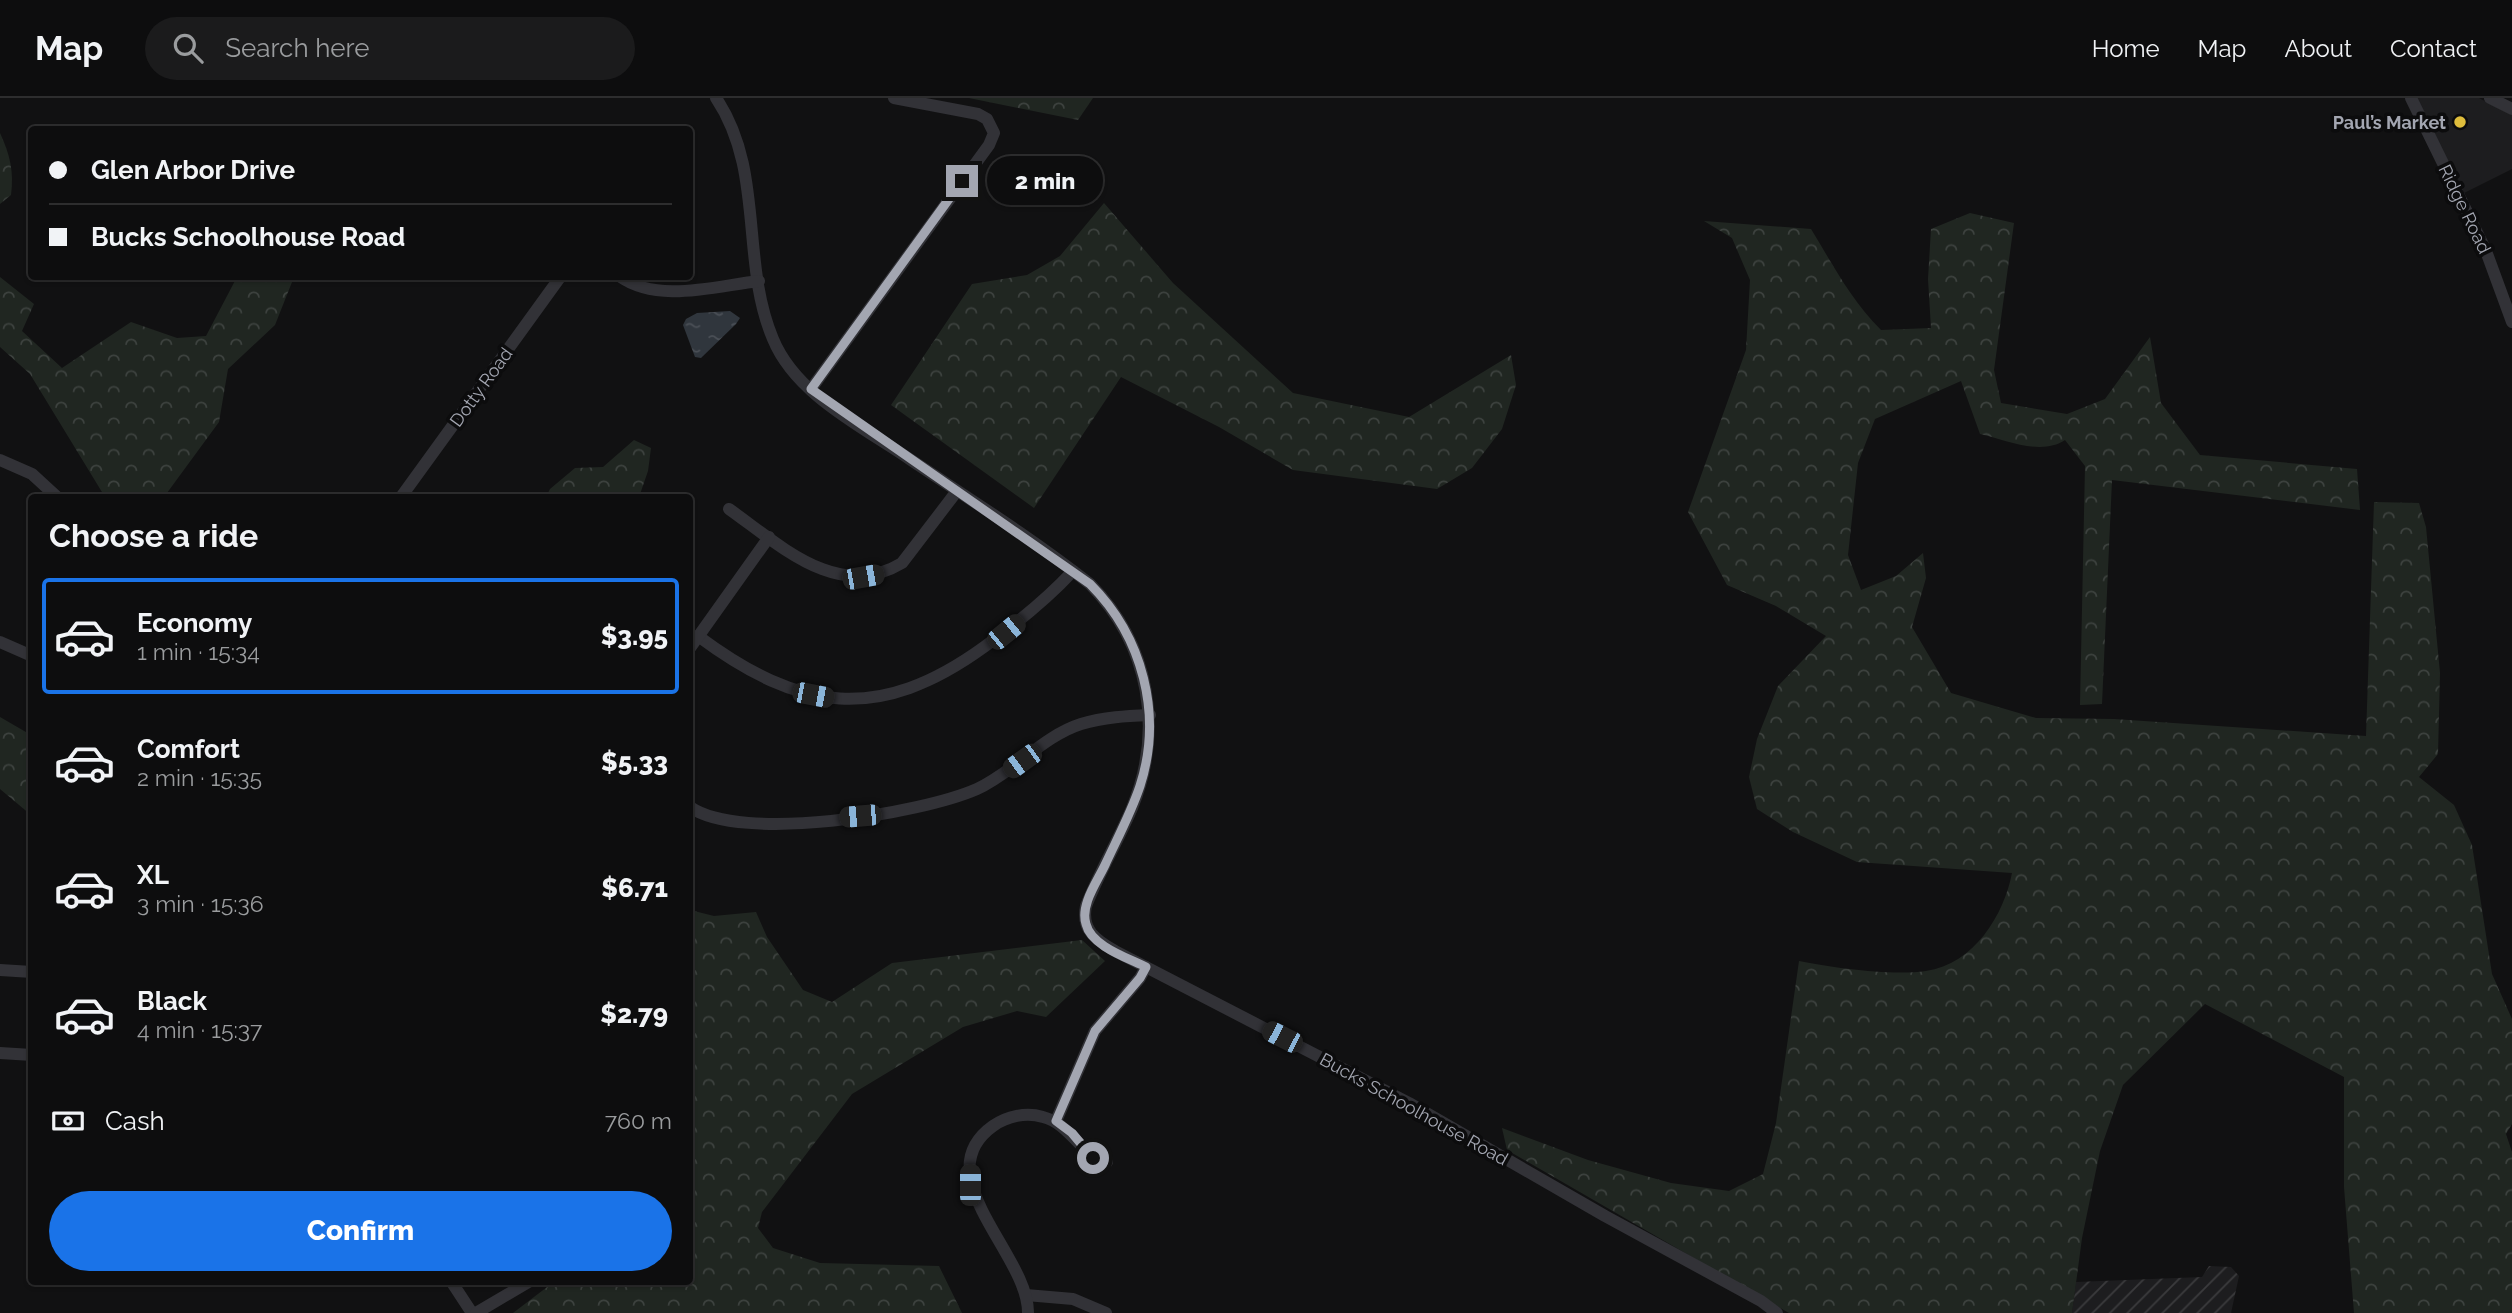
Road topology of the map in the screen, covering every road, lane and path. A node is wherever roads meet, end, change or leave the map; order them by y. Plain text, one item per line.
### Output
1 (716, 98) edge
2 (894, 98) edge
3 (2411, 98) edge
4 (2490, 98) edge
5 (2512, 109) edge
6 (558, 280) edge
7 (626, 280) edge
8 (759, 281) junction
9 (2512, 322) edge
10 (811, 389) junction
11 (0, 460) edge
12 (957, 491) junction
13 (54, 494) edge
14 (403, 494) edge
15 (729, 509) dead end
16 (769, 537) junction
17 (1073, 571) junction
18 (698, 636) junction
19 (0, 642) edge
20 (693, 644) edge
21 (28, 654) edge
22 (1150, 715) junction
23 (693, 808) edge
24 (1146, 967) junction
25 (0, 970) edge
26 (28, 972) edge
27 (0, 1053) edge
28 (28, 1055) edge
29 (1056, 1121) junction
30 (1107, 1162) dead end
31 (454, 1285) edge
32 (523, 1285) edge
33 (1026, 1295) junction
34 (474, 1313) edge
35 (1028, 1313) edge
36 (1105, 1313) edge
37 (1777, 1313) edge

1 - 8 street, Bucks Schoolhouse Road
2 - 10 street
3 - 9 street, Ridge Road
4 - 5 street
6 - 14 street, Dotty Road
7 - 8 street
8 - 10 street, Bucks Schoolhouse Road
10 - 12 street, Bucks Schoolhouse Road
11 - 13 street
12 - 16 street
12 - 17 street, Bucks Schoolhouse Road
15 - 16 street
16 - 18 street
17 - 18 street
17 - 22 street, Bucks Schoolhouse Road
18 - 20 street
19 - 21 street
22 - 23 street
22 - 24 street, Bucks Schoolhouse Road
24 - 29 street
24 - 37 street, Bucks Schoolhouse Road
25 - 26 street
27 - 28 street
29 - 30 street
29 - 33 street
31 - 34 street
32 - 34 street
33 - 35 street
33 - 36 street

